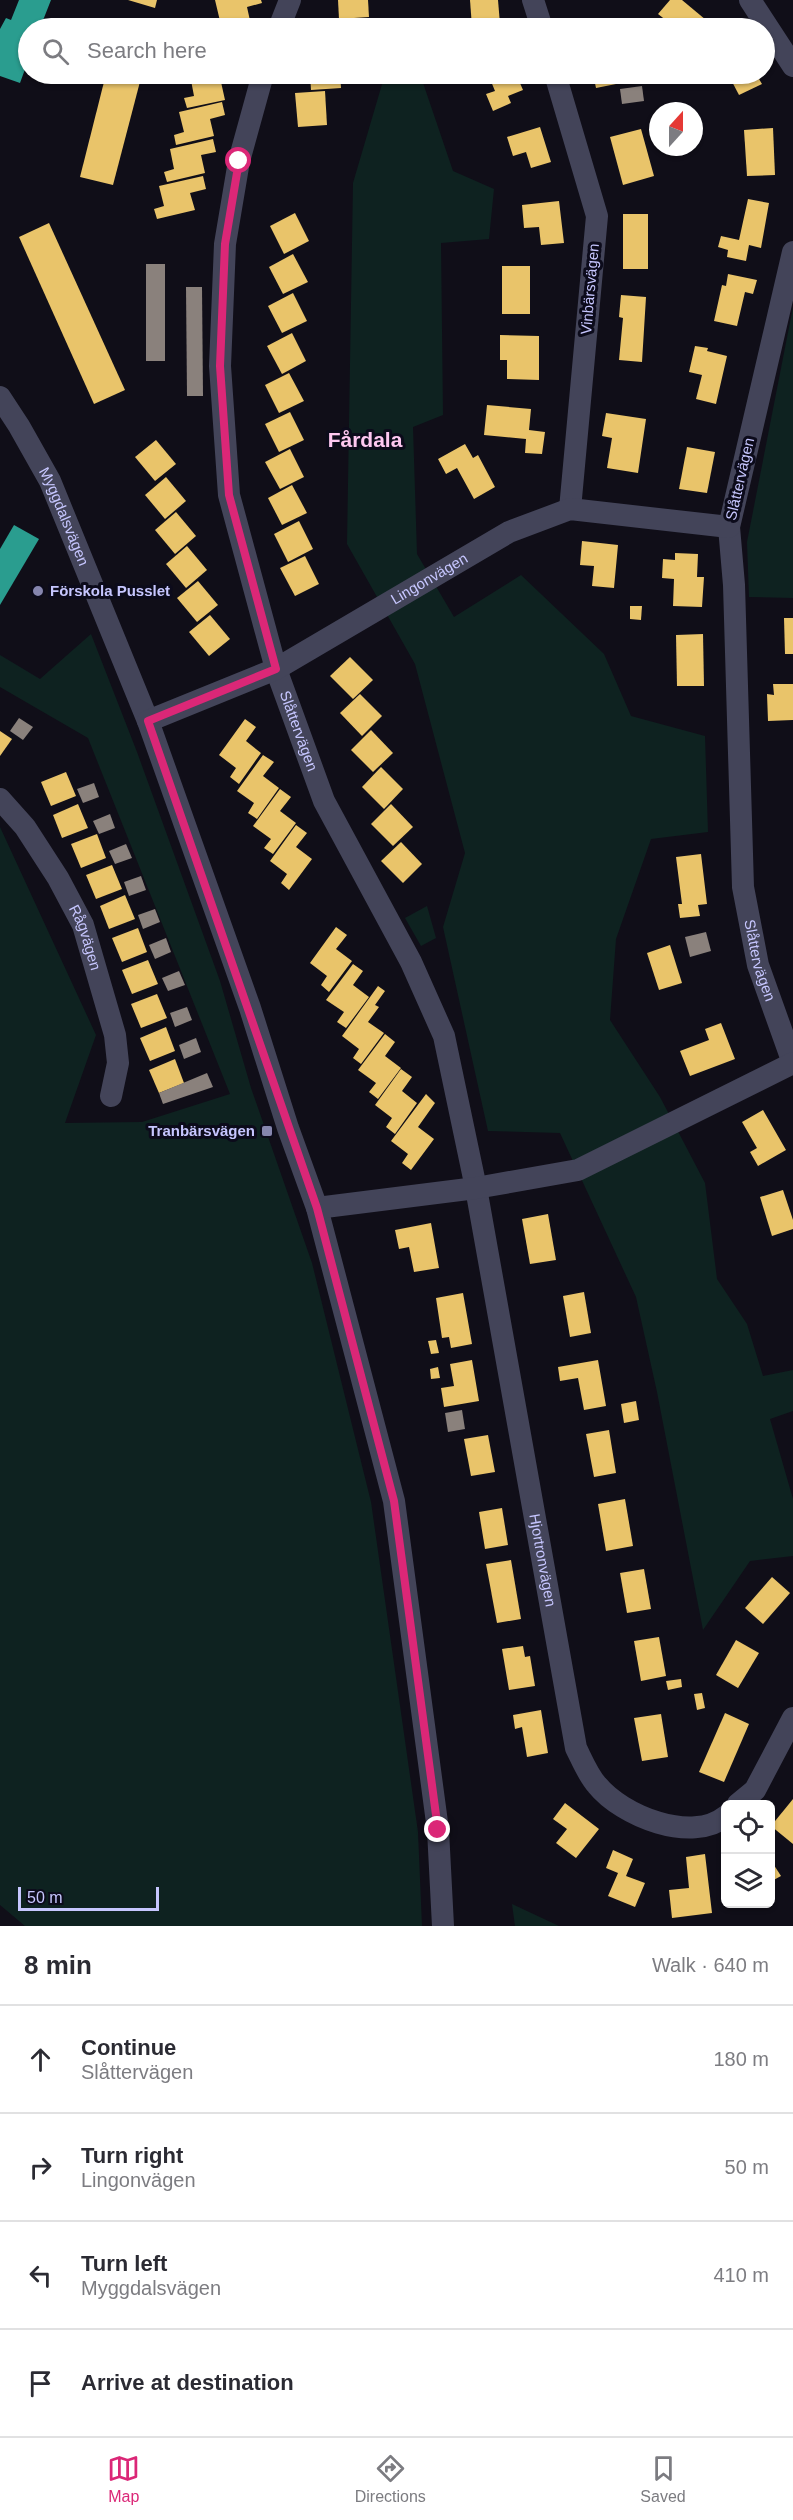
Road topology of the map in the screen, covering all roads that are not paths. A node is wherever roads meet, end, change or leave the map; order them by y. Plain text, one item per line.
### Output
1 (290, 0) edge
2 (533, 0) edge
3 (750, 0) edge
4 (283, 18) edge
5 (539, 18) edge
6 (762, 18) edge
7 (775, 38) edge
8 (793, 66) edge
9 (260, 84) edge
10 (558, 84) edge
11 (793, 252) edge
12 (0, 398) edge
13 (570, 509) junction
14 (729, 527) junction
15 (276, 669) junction
16 (148, 721) junction
17 (0, 799) edge
18 (793, 1063) edge
19 (111, 1096) dead end
20 (476, 1188) junction
21 (317, 1208) junction
22 (793, 1718) edge
23 (743, 1800) edge
24 (721, 1820) edge
25 (443, 1926) edge

1 - 4 street
2 - 5 street
3 - 6 street
7 - 8 street
9 - 15 street, Slåttervägen
10 - 13 street, Vinbärsvägen
11 - 14 street, Slåttervägen
12 - 16 street, Myggdalsvägen
13 - 14 street, Lingonvägen
13 - 15 street, Lingonvägen
14 - 18 street, Slåttervägen
15 - 16 street, Lingonvägen
15 - 20 street, Slåttervägen
16 - 21 street, Myggdalsvägen
17 - 19 street, Rågvägen
18 - 20 street
20 - 21 street
20 - 24 street, Hjortronvägen
21 - 25 street, Myggdalsvägen
22 - 23 street

